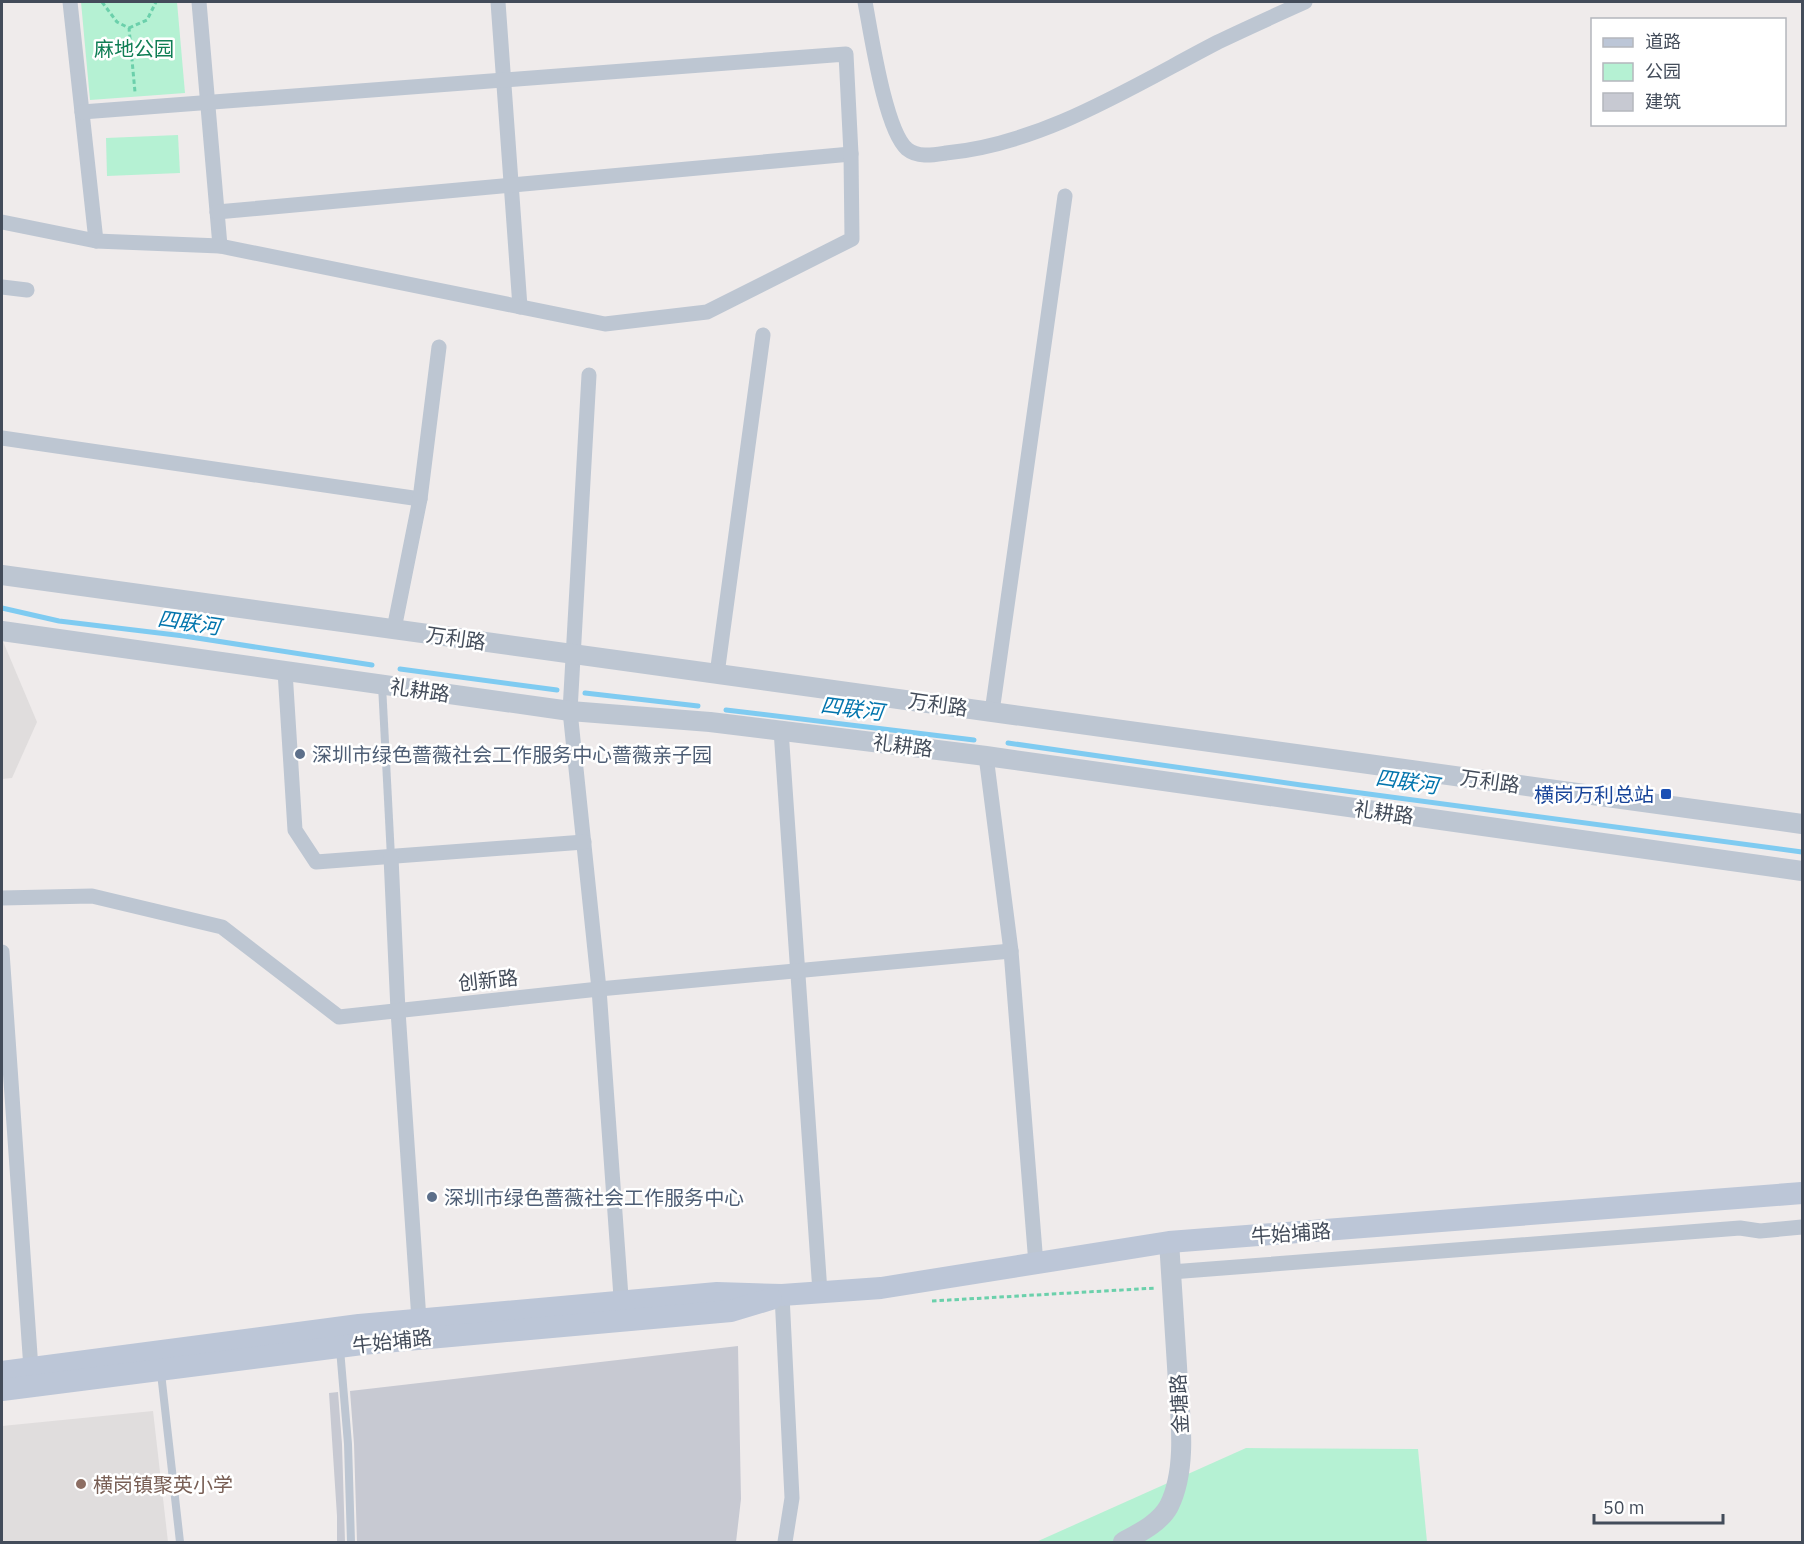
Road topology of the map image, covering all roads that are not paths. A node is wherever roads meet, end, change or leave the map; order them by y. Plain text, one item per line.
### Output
1 (70, 2) edge
2 (199, 2) edge
3 (498, 2) edge
4 (866, 2) edge
5 (1305, 2) edge
6 (504, 80) junction
7 (208, 102) junction
8 (82, 112) junction
9 (851, 154) junction
10 (511, 185) junction
11 (1065, 196) dead end
12 (218, 212) junction
13 (2, 222) edge
14 (96, 241) junction
15 (220, 246) junction
16 (2, 287) edge
17 (27, 290) dead end
18 (520, 307) junction
19 (763, 335) dead end
20 (439, 346) dead end
21 (589, 375) dead end
22 (2, 438) edge
23 (420, 499) junction
24 (2, 575) edge
25 (394, 629) junction
26 (2, 631) edge
27 (574, 654) junction
28 (285, 671) junction
29 (717, 674) junction
30 (382, 685) junction
31 (570, 711) junction
32 (992, 712) junction
33 (781, 730) junction
34 (986, 756) junction
35 (1803, 824) edge
36 (584, 842) junction
37 (391, 857) junction
38 (1803, 871) edge
39 (2, 898) edge
40 (1011, 951) junction
41 (2, 952) edge
42 (798, 972) junction
43 (599, 989) junction
44 (398, 1011) junction
45 (1803, 1193) edge
46 (1803, 1227) edge
47 (1169, 1242) junction
48 (1036, 1264) junction
49 (1171, 1272) junction
50 (820, 1292) junction
51 (782, 1295) junction
52 (622, 1311) junction
53 (419, 1320) junction
54 (339, 1337) junction
55 (31, 1369) junction
56 (160, 1369) junction
57 (2, 1372) edge
58 (2, 1390) edge
59 (180, 1542) edge
60 (351, 1542) edge
61 (785, 1542) edge
62 (1123, 1542) edge

1 - 8 street
2 - 7 street
3 - 6 street
4 - 5 street
6 - 7 street
6 - 9 street
6 - 10 street
7 - 8 street
7 - 12 street
8 - 14 street
9 - 10 street
9 - 18 street
10 - 12 street
10 - 18 street
11 - 32 street
12 - 15 street
13 - 14 street
14 - 15 street
15 - 18 street
16 - 17 street
19 - 29 street
20 - 23 street
21 - 27 street
22 - 23 street
23 - 25 street
24 - 25 street, 万利路
25 - 27 street, 万利路
26 - 28 street, 礼耕路
27 - 29 street, 万利路
27 - 31 street
28 - 30 street, 礼耕路
28 - 37 street
29 - 32 street, 万利路
30 - 31 street, 礼耕路
30 - 37 lane
31 - 33 street, 礼耕路
31 - 36 street
32 - 35 street, 万利路
33 - 34 street, 礼耕路
33 - 42 street
34 - 38 street, 礼耕路
34 - 40 street
36 - 37 street
36 - 43 street
37 - 44 street
39 - 44 street, 创新路
40 - 42 street, 创新路
40 - 48 street
41 - 55 street
42 - 43 street, 创新路
42 - 50 street
43 - 44 street, 创新路
43 - 52 street
44 - 53 street
45 - 47 main road, 牛始埔路
46 - 49 street
47 - 48 main road, 牛始埔路
47 - 49 street, 金塘路
48 - 50 main road, 牛始埔路
49 - 62 street, 金塘路
50 - 51 main road, 牛始埔路
51 - 52 main road, 牛始埔路
51 - 61 street
52 - 53 main road, 牛始埔路
52 - 54 main road, 牛始埔路
53 - 54 main road, 牛始埔路
54 - 55 main road, 牛始埔路
54 - 56 main road, 牛始埔路
54 - 60 lane
55 - 57 main road, 牛始埔路
56 - 58 main road, 牛始埔路
56 - 59 lane

